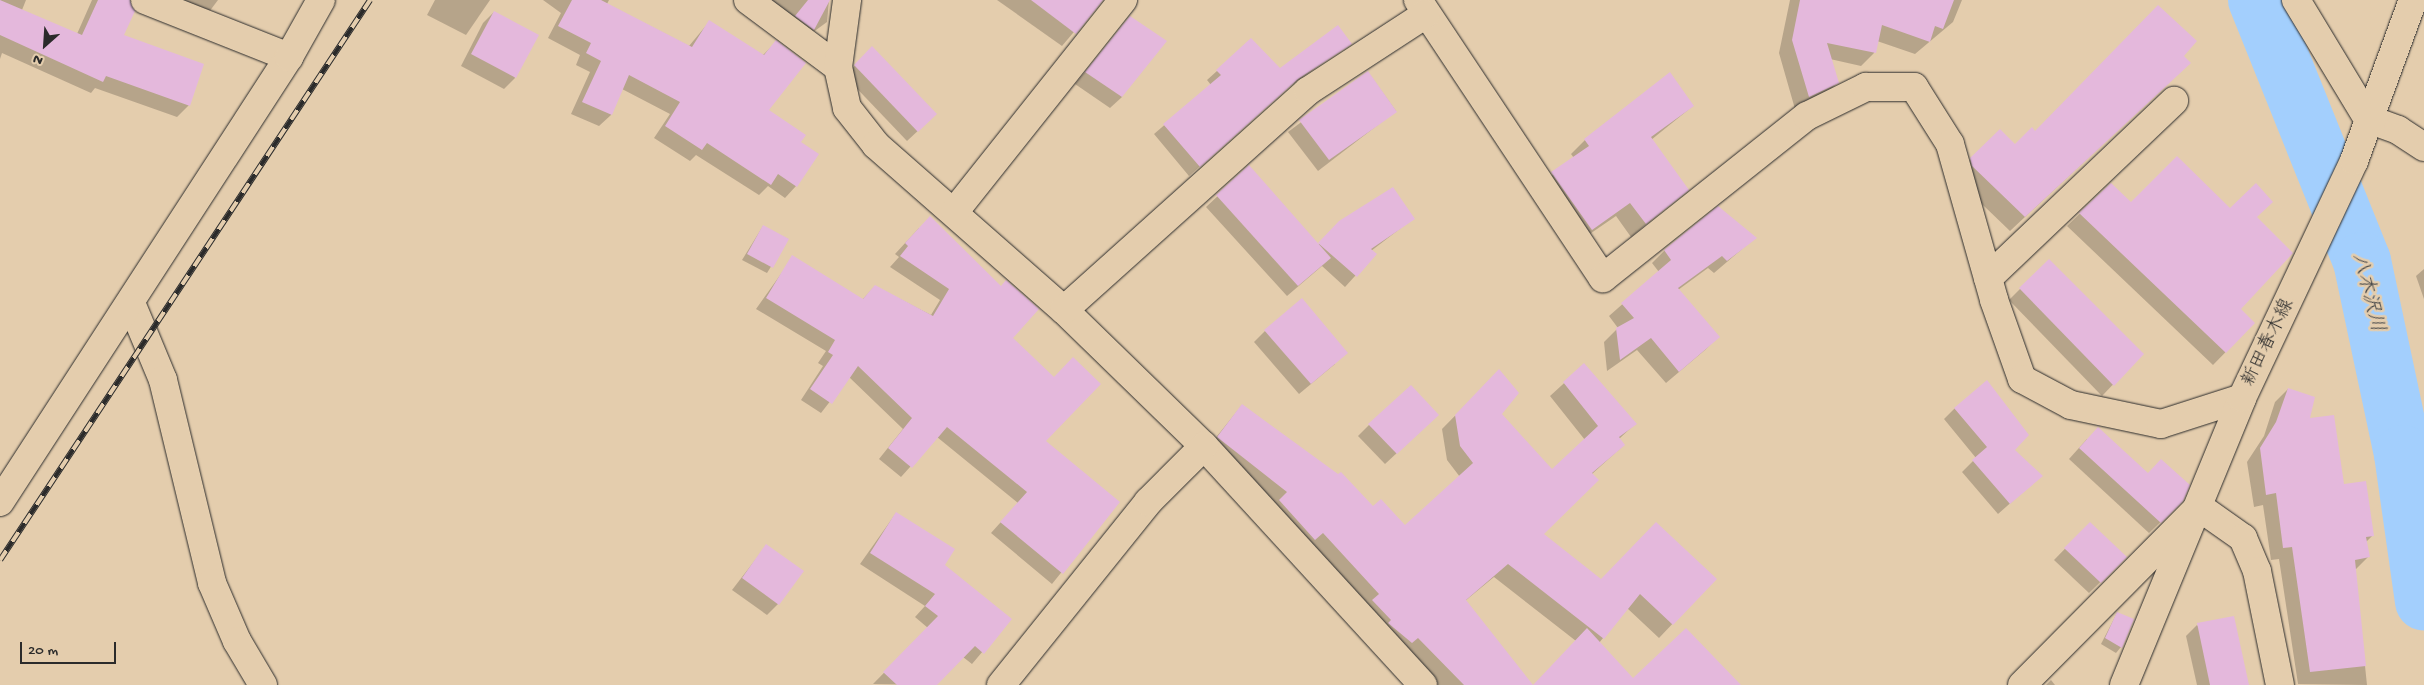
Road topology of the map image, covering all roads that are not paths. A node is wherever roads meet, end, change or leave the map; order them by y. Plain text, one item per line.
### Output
1 (146, 0) edge
2 (321, 0) edge
3 (748, 0) edge
4 (847, 0) edge
5 (1123, 0) edge
6 (2296, 0) edge
7 (2413, 0) edge
8 (1422, 7) edge
9 (289, 57) junction
10 (838, 67) junction
11 (2174, 101) dead end
12 (2368, 119) junction
13 (2424, 147) edge
14 (955, 212) junction
15 (1988, 278) junction
16 (131, 303) junction
17 (1064, 310) junction
18 (2242, 398) junction
19 (1204, 446) junction
20 (0, 502) edge
21 (2199, 507) junction
22 (263, 685) edge
23 (1001, 685) edge
24 (1423, 685) edge
25 (2022, 685) edge
26 (2124, 685) edge
27 (2280, 685) edge

1 - 9 street
2 - 9 street
3 - 10 street
4 - 10 street
5 - 14 street
6 - 12 street
7 - 12 street, 新田春木線
8 - 15 street
8 - 17 street
9 - 16 street
10 - 14 street
11 - 15 street
12 - 13 street
12 - 18 street, 新田春木線
14 - 17 street
15 - 18 street
16 - 20 street
16 - 22 street
17 - 19 street
18 - 21 street, 新田春木線
19 - 23 street
19 - 24 street
21 - 25 street
21 - 26 street, 新田春木線
21 - 27 street

